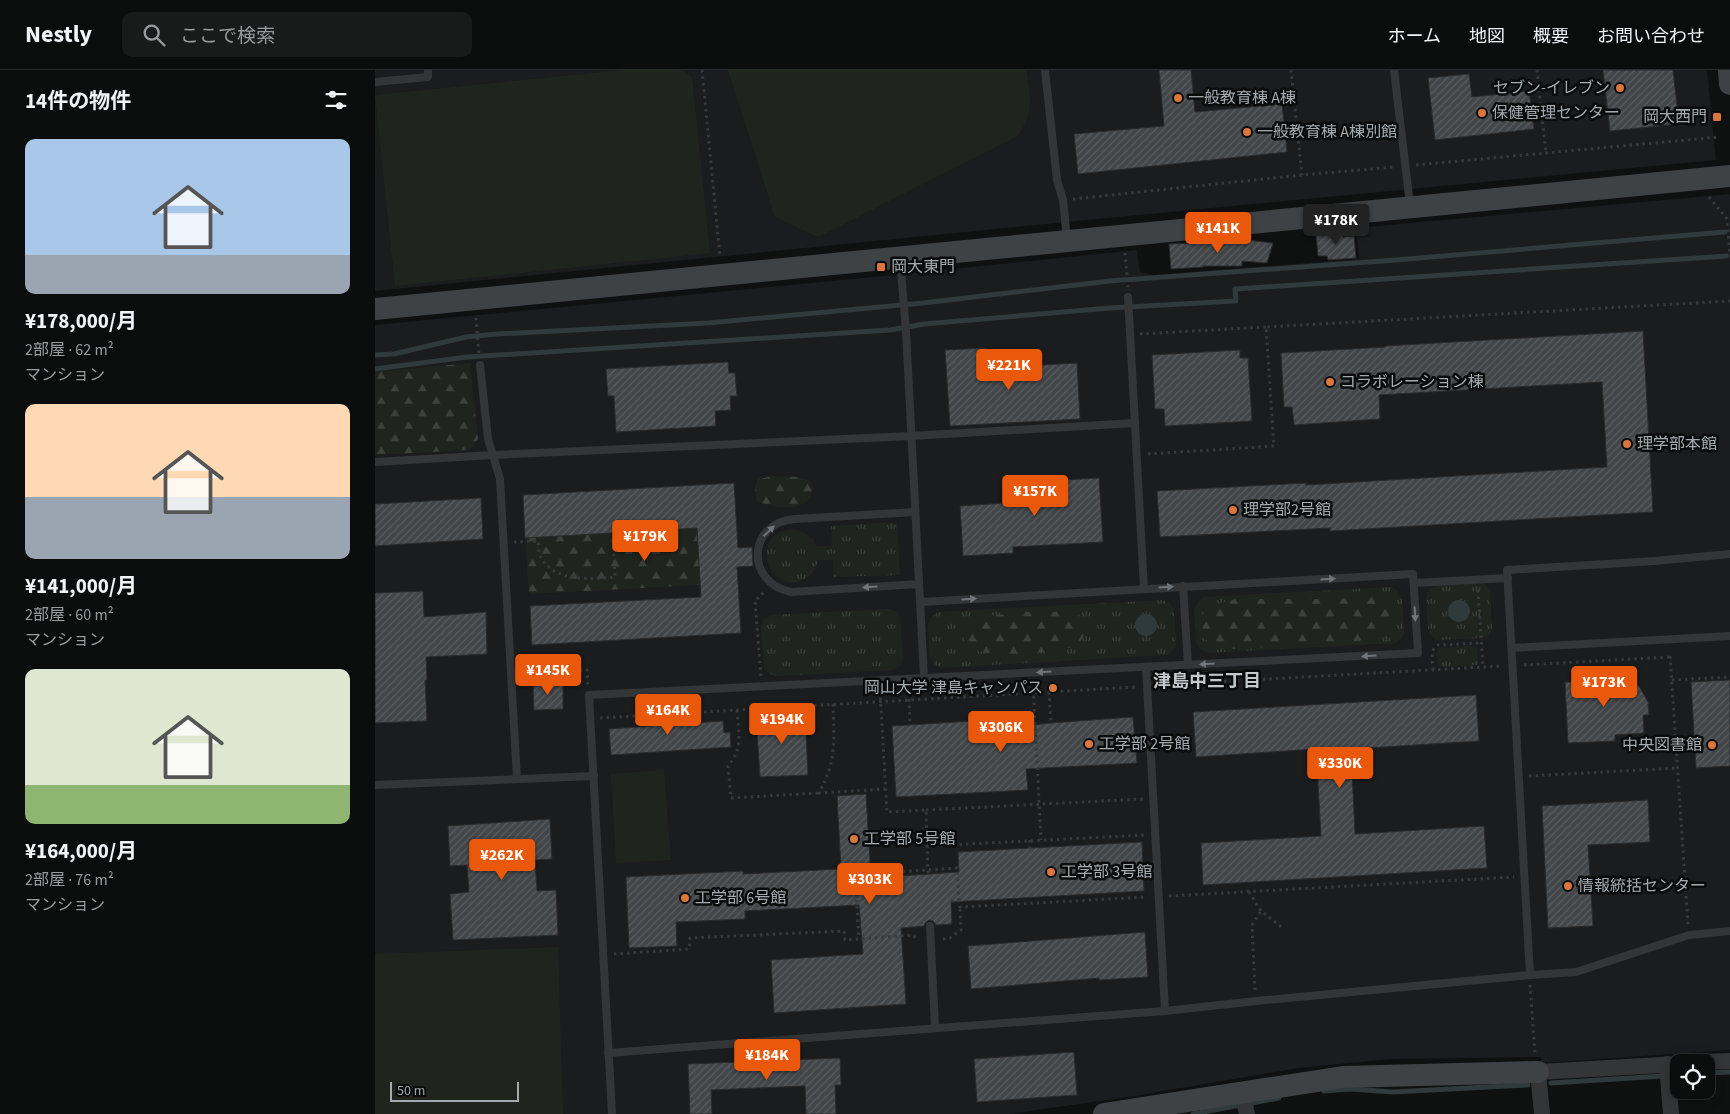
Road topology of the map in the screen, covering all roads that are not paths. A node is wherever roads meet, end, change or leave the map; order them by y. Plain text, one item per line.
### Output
1 (428, 70) edge
2 (1045, 70) edge
3 (1394, 70) edge
4 (1729, 70) edge
5 (375, 82) edge
6 (1730, 84) edge
7 (1730, 176) edge
8 (1410, 207) junction
9 (1067, 241) junction
10 (900, 258) junction
11 (1129, 300) road end
12 (375, 309) edge
13 (480, 365) dead end
14 (1135, 423) junction
15 (911, 436) junction
16 (493, 455) junction
17 (375, 462) edge
18 (915, 512) junction
19 (1730, 554) edge
20 (1508, 578) junction
21 (1414, 583) junction
22 (919, 584) junction
23 (1183, 586) junction
24 (1144, 588) junction
25 (920, 602) junction
26 (1730, 636) edge
27 (1512, 648) junction
28 (1189, 665) junction
29 (1146, 667) junction
30 (924, 678) junction
31 (594, 776) junction
32 (517, 779) junction
33 (375, 785) edge
34 (930, 926) dead end
35 (1730, 931) edge
36 (1530, 975) junction
37 (1165, 1011) junction
38 (935, 1027) junction
39 (609, 1053) junction
40 (1730, 1060) edge
41 (1715, 1061) edge
42 (1670, 1070) edge
43 (1536, 1072) junction
44 (1671, 1099) edge
45 (1245, 1104) edge
46 (612, 1114) edge
47 (1109, 1114) edge
48 (1542, 1114) edge
49 (1671, 1114) edge

1 - 5 lane
2 - 9 lane
3 - 8 lane
4 - 6 street
7 - 8 street
8 - 9 street
9 - 10 street
10 - 12 street
10 - 15 lane
11 - 14 lane
13 - 16 lane
14 - 15 lane
14 - 24 lane
15 - 16 lane
15 - 18 lane
16 - 17 lane
16 - 32 lane
18 - 22 lane
22 -> 18 lane
19 - 20 lane
20 - 21 lane
20 - 27 lane
23 -> 21 lane
21 -> 28 lane
22 - 25 lane
24 -> 23 lane
23 - 28 lane
25 -> 24 lane
25 - 30 lane
26 - 27 lane
27 - 36 lane
28 - 29 lane
29 -> 30 lane
29 - 37 lane
30 - 31 lane
31 - 32 lane
31 - 39 lane
32 - 33 lane
34 - 38 lane
35 - 36 lane
36 - 37 lane
37 - 38 lane
38 - 39 lane
39 - 46 lane
40 - 41 street
42 - 43 street
43 - 45 street
43 - 48 street
44 - 49 street
45 - 47 street

